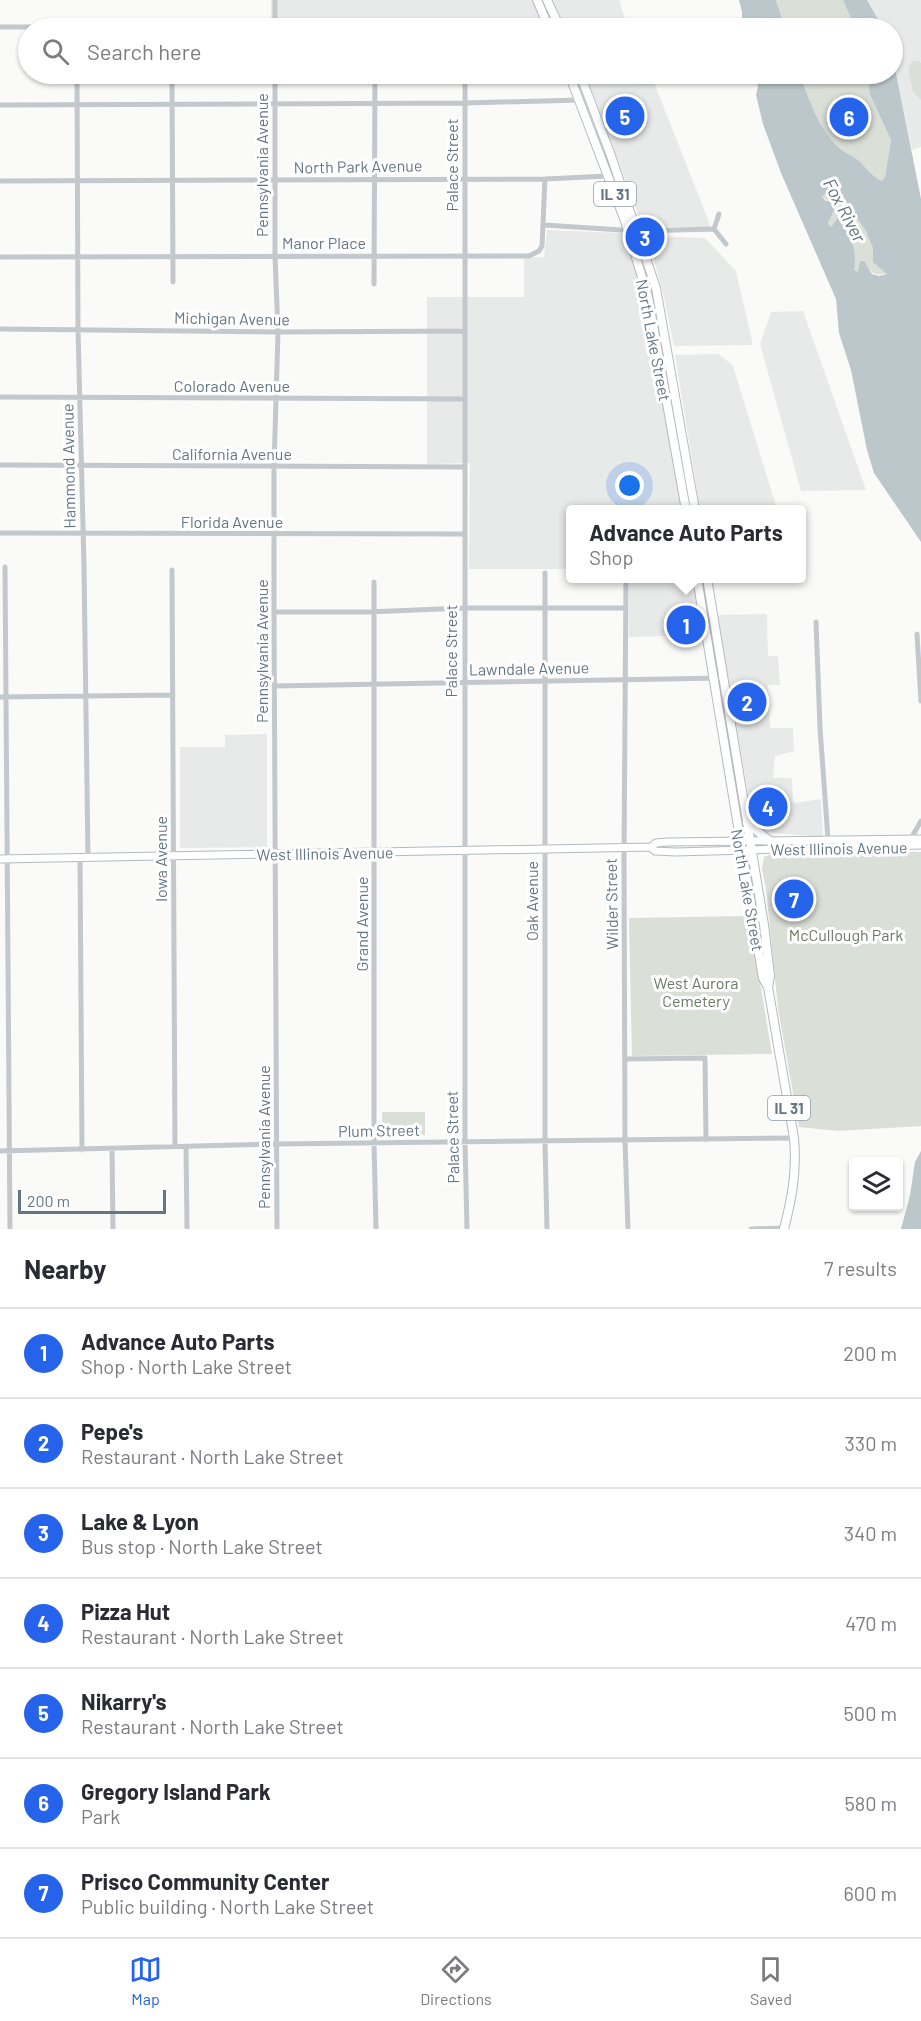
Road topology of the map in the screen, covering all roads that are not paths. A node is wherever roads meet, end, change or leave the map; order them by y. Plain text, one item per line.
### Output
1 (275, 0) edge
2 (537, 0) edge
3 (547, 0) edge
4 (275, 18) edge
5 (545, 18) edge
6 (555, 18) edge
7 (0, 27) edge
8 (18, 27) edge
9 (77, 84) edge
10 (172, 84) edge
11 (275, 84) edge
12 (375, 84) edge
13 (465, 84) edge
14 (573, 84) edge
15 (583, 84) edge
16 (580, 100) junction
17 (275, 103) junction
18 (375, 103) junction
19 (465, 103) junction
20 (77, 104) junction
21 (172, 104) junction
22 (0, 105) edge
23 (608, 176) junction
24 (464, 178) junction
25 (374, 179) junction
26 (545, 179) junction
27 (275, 180) junction
28 (0, 181) edge
29 (77, 181) junction
30 (172, 181) junction
31 (719, 214) dead end
32 (544, 225) junction
33 (714, 229) junction
34 (632, 230) junction
35 (726, 244) dead end
36 (173, 256) junction
37 (275, 256) junction
38 (374, 256) junction
39 (465, 256) junction
40 (0, 257) edge
41 (77, 257) junction
42 (173, 282) dead end
43 (374, 284) dead end
44 (0, 329) edge
45 (78, 329) junction
46 (464, 331) junction
47 (278, 332) junction
48 (0, 398) edge
49 (80, 398) junction
50 (277, 399) junction
51 (464, 399) junction
52 (0, 465) edge
53 (81, 465) junction
54 (274, 466) junction
55 (464, 467) junction
56 (685, 505) edge
57 (694, 505) edge
58 (0, 533) edge
59 (83, 533) junction
60 (274, 534) junction
61 (464, 534) junction
62 (5, 567) dead end
63 (172, 570) dead end
64 (545, 573) dead end
65 (374, 582) dead end
66 (626, 583) edge
67 (698, 583) edge
68 (707, 583) edge
69 (464, 608) junction
70 (626, 608) junction
71 (545, 609) junction
72 (274, 612) junction
73 (375, 612) junction
74 (816, 622) dead end
75 (917, 634) dead end
76 (713, 678) junction
77 (723, 678) junction
78 (624, 680) junction
79 (544, 682) junction
80 (464, 683) junction
81 (274, 686) junction
82 (375, 686) junction
83 (173, 695) junction
84 (86, 696) junction
85 (3, 697) edge
86 (921, 701) edge
87 (921, 821) edge
88 (746, 822) junction
89 (828, 839) junction
90 (921, 839) edge
91 (770, 841) junction
92 (913, 842) junction
93 (740, 846) junction
94 (750, 846) junction
95 (921, 846) edge
96 (625, 847) junction
97 (544, 849) junction
98 (464, 850) junction
99 (375, 852) junction
100 (274, 854) junction
101 (173, 856) junction
102 (84, 858) junction
103 (4, 859) edge
104 (768, 987) junction
105 (625, 1059) junction
106 (794, 1138) junction
107 (706, 1140) junction
108 (625, 1141) junction
109 (465, 1142) junction
110 (374, 1143) junction
111 (545, 1143) junction
112 (276, 1144) junction
113 (175, 1147) junction
114 (186, 1147) junction
115 (112, 1148) junction
116 (82, 1150) junction
117 (0, 1151) edge
118 (10, 1151) junction
119 (10, 1229) edge
120 (113, 1229) edge
121 (187, 1229) edge
122 (277, 1229) edge
123 (376, 1229) edge
124 (467, 1229) edge
125 (547, 1229) edge
126 (628, 1229) edge
127 (751, 1229) edge
128 (784, 1229) edge

1 - 4 street
2 - 5 main road
3 - 6 main road
7 - 8 street
9 - 20 street, Hammond Avenue
10 - 21 street
11 - 17 street, Pennsylvania Avenue
12 - 18 street
13 - 19 street, Palace Street
14 - 16 main road, North Lake Street / IL 31
15 - 34 main road, North Lake Street
16 - 19 street
16 - 23 main road, North Lake Street / IL 31
17 - 18 street
17 - 21 street
17 - 27 street, Pennsylvania Avenue
18 - 19 street
18 - 25 street
19 - 24 street, Palace Street
20 - 21 street
20 - 22 street
20 - 29 street, Hammond Avenue
21 - 30 street
23 - 26 street, North Park Avenue
23 - 34 main road, North Lake Street / IL 31
24 - 25 street, North Park Avenue
24 - 26 street, North Park Avenue
24 - 39 street, Palace Street
25 - 27 street, North Park Avenue
25 - 38 street
26 - 32 street
27 - 30 street, North Park Avenue
27 - 37 street, Pennsylvania Avenue
28 - 29 street, North Park Avenue
29 - 30 street, North Park Avenue
29 - 41 street, Hammond Avenue
30 - 36 street
31 - 33 street
32 - 34 street
32 - 39 street, Manor Place
33 - 34 street
33 - 35 street
34 - 56 main road, North Lake Street / IL 31
34 - 57 main road, North Lake Street
36 - 37 street, Manor Place
36 - 41 street, Manor Place
36 - 42 street
37 - 38 street, Manor Place
37 - 47 street, Pennsylvania Avenue
38 - 39 street, Manor Place
38 - 43 street
39 - 46 street, Palace Street
40 - 41 street, Manor Place
41 - 45 street, Hammond Avenue
44 - 45 street, Michigan Avenue
45 - 47 street, Michigan Avenue
45 - 49 street, Hammond Avenue
46 - 47 street, Michigan Avenue
46 - 51 street, Palace Street
47 - 50 street, Pennsylvania Avenue
48 - 49 street, Colorado Avenue
49 - 50 street, Colorado Avenue
49 - 53 street, Hammond Avenue
50 - 51 street, Colorado Avenue
50 - 54 street, Pennsylvania Avenue
51 - 55 street, Palace Street
52 - 53 street, California Avenue
53 - 54 street, California Avenue
53 - 59 street, Hammond Avenue
54 - 55 street, California Avenue
54 - 60 street, Pennsylvania Avenue
55 - 61 street, Palace Street
58 - 59 street, Florida Avenue
59 - 60 street, Florida Avenue
59 - 84 street, Hammond Avenue
60 - 61 street, Florida Avenue
60 - 72 street, Pennsylvania Avenue
61 - 69 street, Palace Street
62 - 85 street
63 - 83 street, Iowa Avenue
64 - 71 street, Oak Avenue
65 - 73 street, Grand Avenue
66 - 70 street, Wilder Street
67 - 76 main road, North Lake Street / IL 31
68 - 77 main road, North Lake Street
69 - 71 street
69 - 73 street
69 - 80 street, Palace Street
70 - 71 street
70 - 78 street, Wilder Street
71 - 79 street, Oak Avenue
72 - 73 street
72 - 81 street, Pennsylvania Avenue
73 - 82 street, Grand Avenue
74 - 89 street
75 - 86 street
76 - 77 street, Lawndale Avenue
76 - 78 street, Lawndale Avenue
76 - 93 main road, North Lake Street / IL 31
77 - 88 main road, North Lake Street
78 - 79 street, Lawndale Avenue
78 - 96 street, Wilder Street
79 - 80 street, Lawndale Avenue
79 - 97 street, Oak Avenue
80 - 82 street, Lawndale Avenue
80 - 98 street, Palace Street
81 - 82 street, Lawndale Avenue
81 - 100 street, Pennsylvania Avenue
82 - 99 street, Grand Avenue
83 - 84 street
83 - 101 street, Iowa Avenue
84 - 85 street
84 - 102 street, Hammond Avenue
85 - 103 street
87 - 92 street
88 - 91 main road
88 - 94 main road, North Lake Street
89 - 91 main road, West Illinois Avenue
89 - 92 main road, West Illinois Avenue
90 - 92 main road, West Illinois Avenue
91 - 94 main road, West Illinois Avenue
92 - 94 main road, West Illinois Avenue
92 - 95 main road, West Illinois Avenue
93 - 94 main road, West Illinois Avenue
93 - 96 main road, West Illinois Avenue
93 - 104 main road, North Lake Street / IL 31
94 - 104 main road, North Lake Street
96 - 97 main road, West Illinois Avenue
96 - 105 street, Wilder Street
97 - 98 main road, West Illinois Avenue
97 - 111 street, Oak Avenue
98 - 99 main road, West Illinois Avenue
98 - 109 street, Palace Street
99 - 100 main road, West Illinois Avenue
99 - 110 street, Grand Avenue
100 - 101 main road, West Illinois Avenue
100 - 112 street, Pennsylvania Avenue
101 - 102 main road, West Illinois Avenue
101 - 113 street, Iowa Avenue
102 - 103 main road, West Illinois Avenue
102 - 116 street, Hammond Avenue
103 - 118 street
104 - 106 main road, North Lake Street / IL 31
105 - 107 street
105 - 108 street, Wilder Street
106 - 107 street, Plum Street
106 - 128 main road, North Lake Street / IL 31
107 - 108 street, Plum Street
108 - 111 street, Plum Street
108 - 126 street, Wilder Street
109 - 110 street, Plum Street
109 - 111 street, Plum Street
109 - 124 street, Palace Street
110 - 112 street, Plum Street
110 - 123 street, Grand Avenue
111 - 125 street, Oak Avenue
112 - 114 street, Plum Street
112 - 122 street, Pennsylvania Avenue
113 - 114 street, Plum Street
113 - 115 street, Plum Street
114 - 121 street
115 - 116 street, Plum Street
115 - 120 street
116 - 118 street, Plum Street
117 - 118 street, Plum Street
118 - 119 street
127 - 128 street

